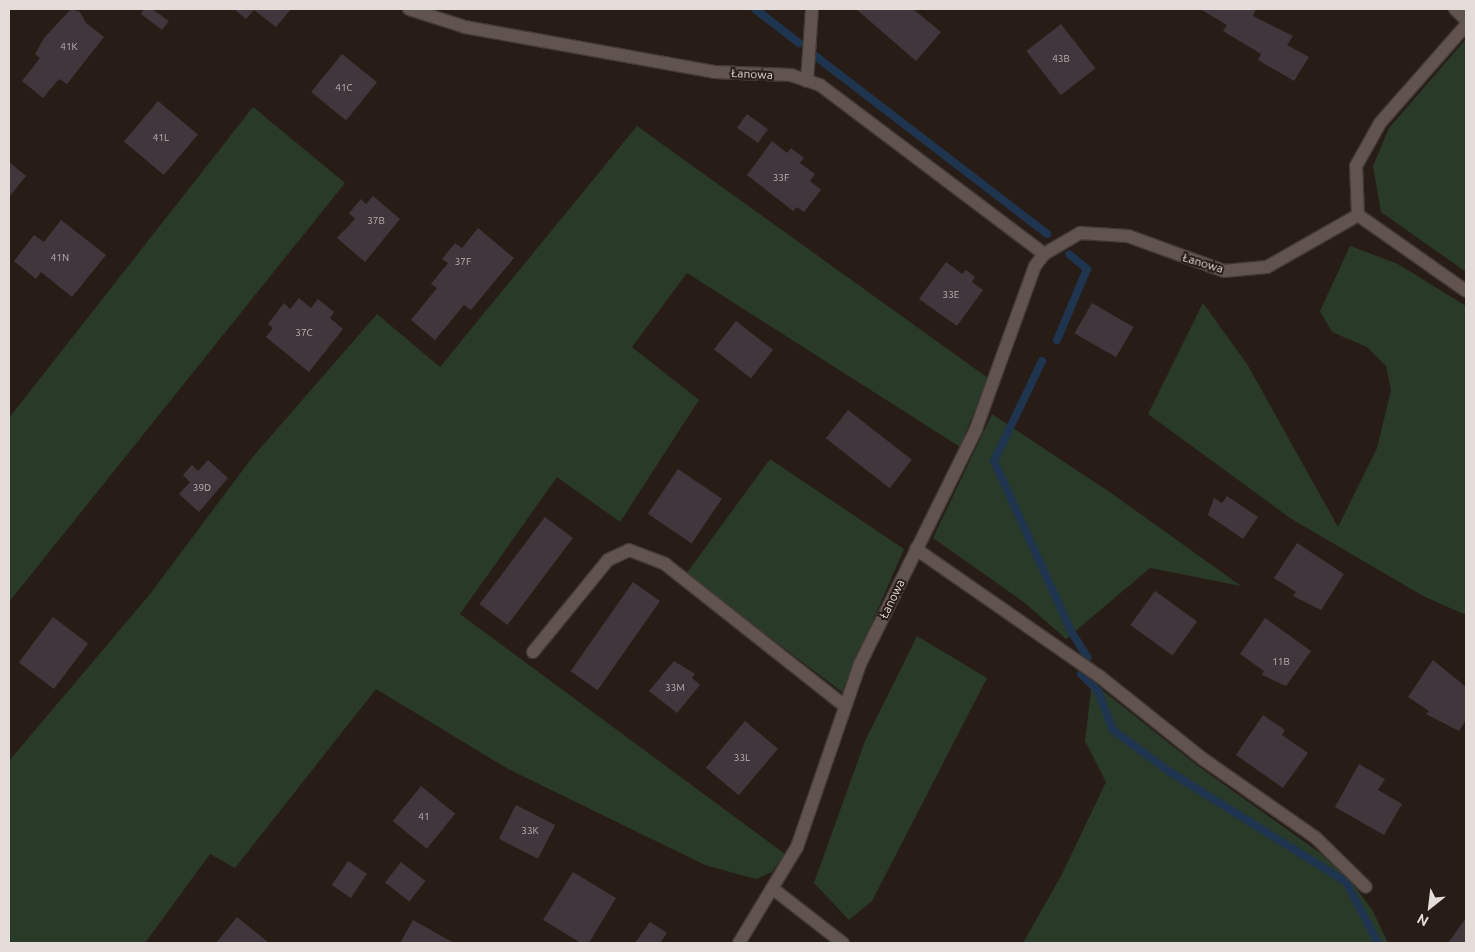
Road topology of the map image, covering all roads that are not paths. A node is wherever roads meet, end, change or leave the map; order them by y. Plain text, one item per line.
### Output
1 (409, 9) edge
2 (812, 9) edge
3 (1455, 9) edge
4 (1466, 20) edge
5 (1466, 25) edge
6 (807, 81) junction
7 (1358, 215) junction
8 (1044, 254) junction
9 (1466, 291) edge
10 (916, 549) junction
11 (532, 652) dead end
12 (845, 706) junction
13 (1366, 887) dead end
14 (772, 888) junction
15 (739, 943) edge
16 (843, 943) edge

1 - 6 street, Łanowa
2 - 6 street
3 - 4 street
5 - 7 street
6 - 8 street, Łanowa
7 - 8 street, Łanowa
7 - 9 street
8 - 10 street, Łanowa
10 - 12 street, Łanowa
10 - 13 street
11 - 12 street
12 - 14 street, Łanowa
14 - 15 street, Łanowa
14 - 16 street

